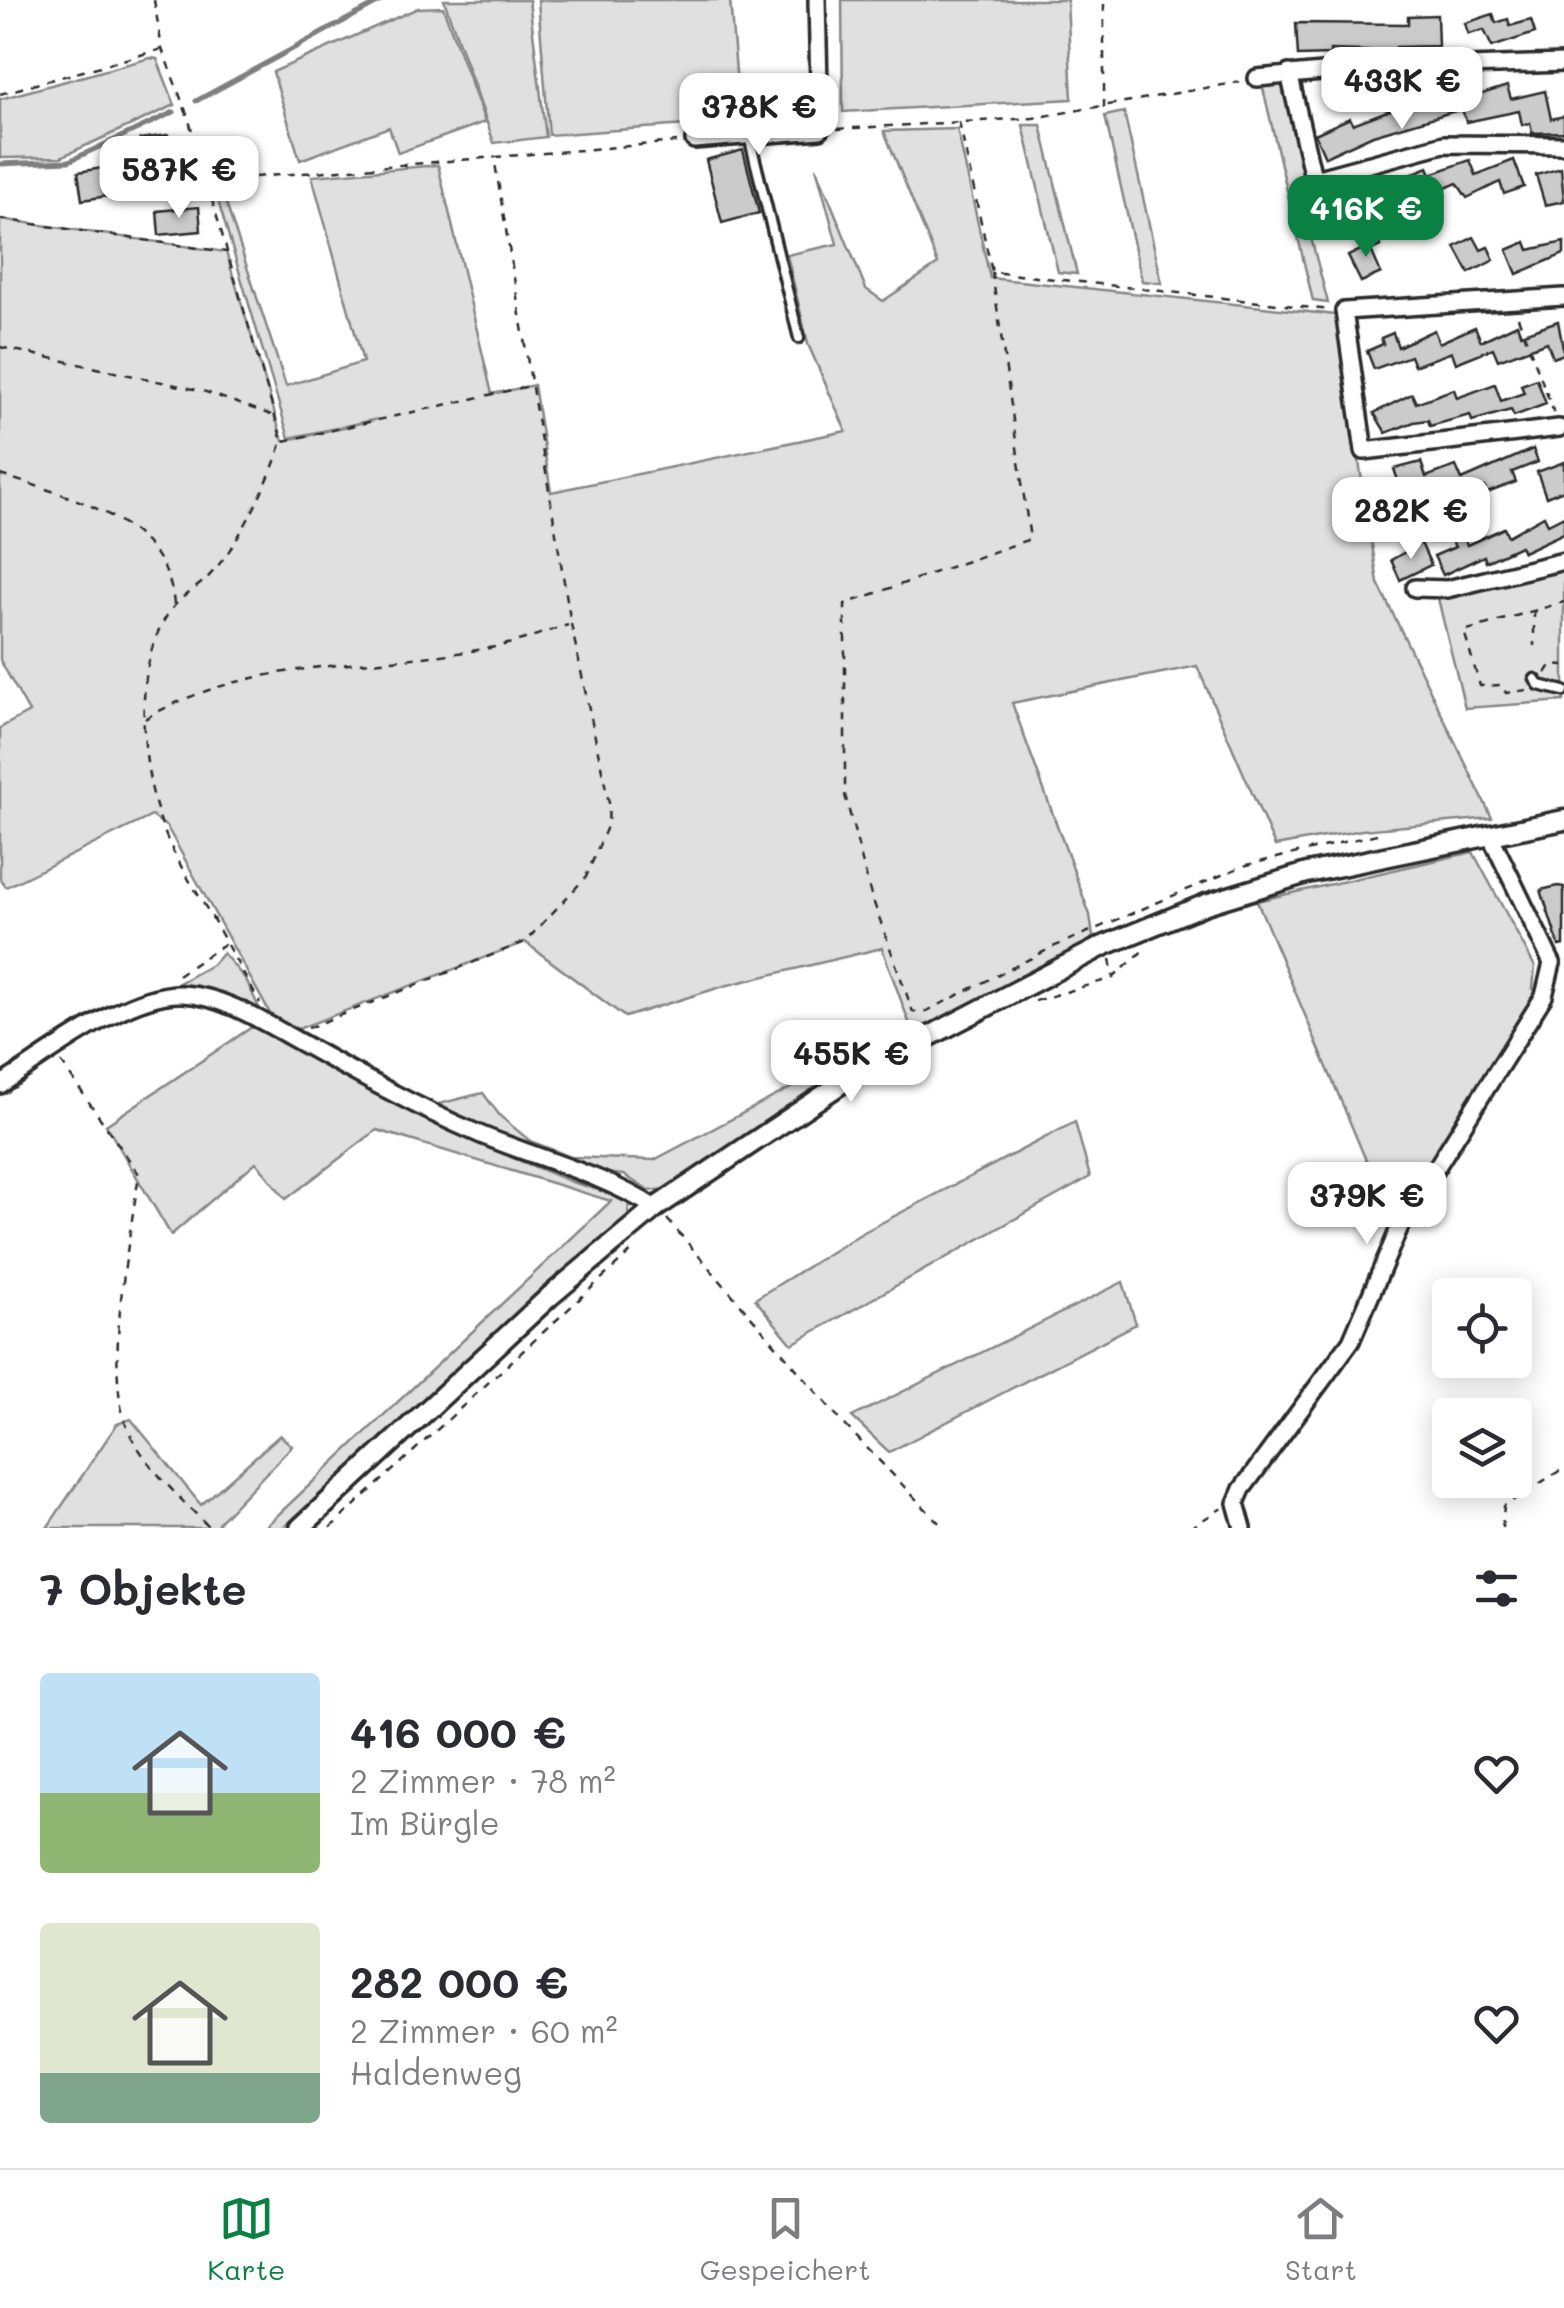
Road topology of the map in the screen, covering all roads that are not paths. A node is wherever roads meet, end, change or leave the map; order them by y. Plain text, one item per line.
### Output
1 (817, 0) edge
2 (1564, 64) edge
3 (1288, 73) junction
4 (1257, 78) road end
5 (749, 136) junction
6 (694, 140) road end
7 (1564, 146) edge
8 (1564, 297) edge
9 (799, 338) dead end
10 (1559, 428) dead end
11 (1564, 561) edge
12 (1415, 588) dead end
13 (1537, 682) road end
14 (1564, 691) edge
15 (1564, 820) edge
16 (1491, 836) junction
17 (1558, 962) edge
18 (0, 1085) edge
19 (654, 1208) junction
20 (300, 1528) edge
21 (1243, 1528) edge

1 - 5 street
2 - 3 street
3 - 4 street
3 - 7 street
5 - 6 street
5 - 9 lane
8 - 10 street
11 - 12 street
13 - 14 lane
15 - 16 street
16 - 17 street
16 - 19 street
17 - 21 street
18 - 19 street
19 - 20 street

